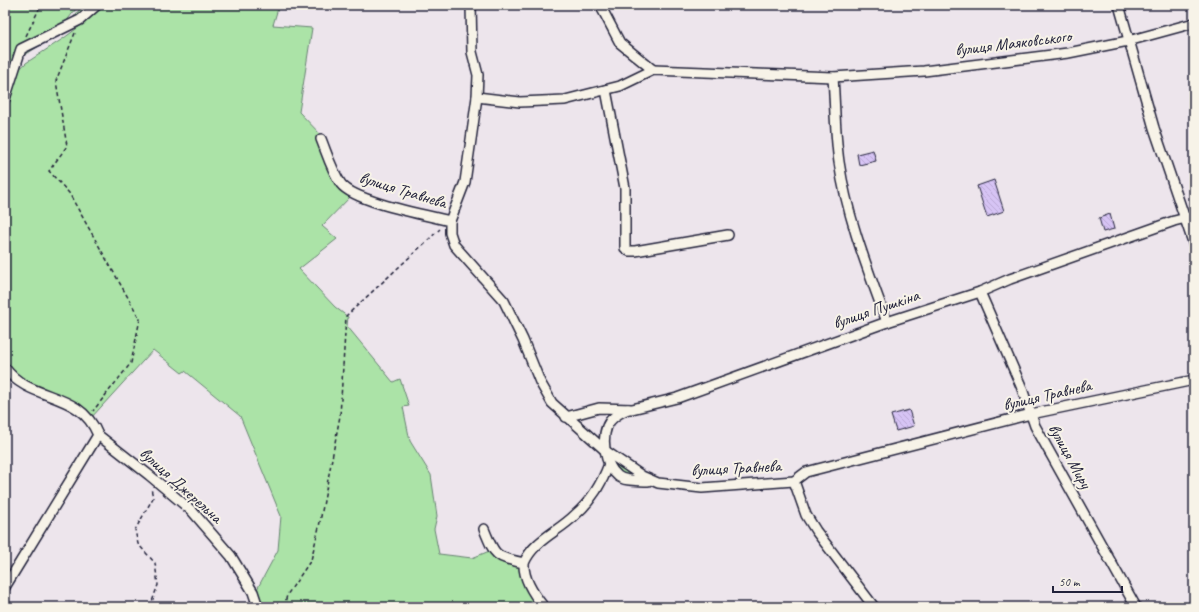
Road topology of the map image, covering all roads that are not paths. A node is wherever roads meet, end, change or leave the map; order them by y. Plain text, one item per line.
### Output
1 (97, 5) edge
2 (471, 5) edge
3 (600, 5) edge
4 (1119, 5) edge
5 (1194, 23) edge
6 (1128, 42) junction
7 (652, 70) junction
8 (833, 77) junction
9 (606, 90) junction
10 (477, 97) junction
11 (5, 99) edge
12 (321, 139) dead end
13 (1190, 218) edge
14 (450, 221) junction
15 (728, 235) dead end
16 (1194, 245) edge
17 (980, 292) junction
18 (887, 322) junction
19 (5, 368) edge
20 (1194, 380) edge
21 (628, 409) junction
22 (1031, 414) junction
23 (566, 417) junction
24 (98, 435) junction
25 (607, 452) junction
26 (609, 464) junction
27 (652, 481) junction
28 (794, 481) junction
29 (484, 529) dead end
30 (524, 563) junction
31 (5, 587) edge
32 (258, 607) edge
33 (544, 607) edge
34 (874, 607) edge
35 (1136, 607) edge

1 - 11 street
2 - 10 street
3 - 7 street
4 - 6 street
5 - 6 street, вулиця Маяковського
6 - 8 street, вулиця Маяковського
6 - 13 street
7 - 8 street, вулиця Маяковського
7 - 9 street, вулиця Маяковського
8 - 18 street
9 - 10 street, вулиця Маяковського
9 - 15 street
10 - 14 street
12 - 14 street, вулиця Травнева
13 - 16 street
13 - 17 street, вулиця Пушкіна
14 - 23 street, вулиця Травнева
17 - 18 street, вулиця Пушкіна
17 - 22 street, вулиця Миру
18 - 21 street, вулиця Пушкіна
19 - 24 street, вулиця Джерельна
20 - 22 street, вулиця Травнева
21 - 23 street, вулиця Пушкіна
21 - 25 street
22 - 28 street, вулиця Травнева
22 - 35 street, вулиця Миру
23 - 25 street, вулиця Травнева
24 - 31 street
24 - 32 street, вулиця Джерельна
25 - 26 street
25 - 27 street, вулиця Травнева
26 - 27 street
26 - 30 street
27 - 28 street, вулиця Травнева
28 - 34 street
29 - 30 street
30 - 33 street

